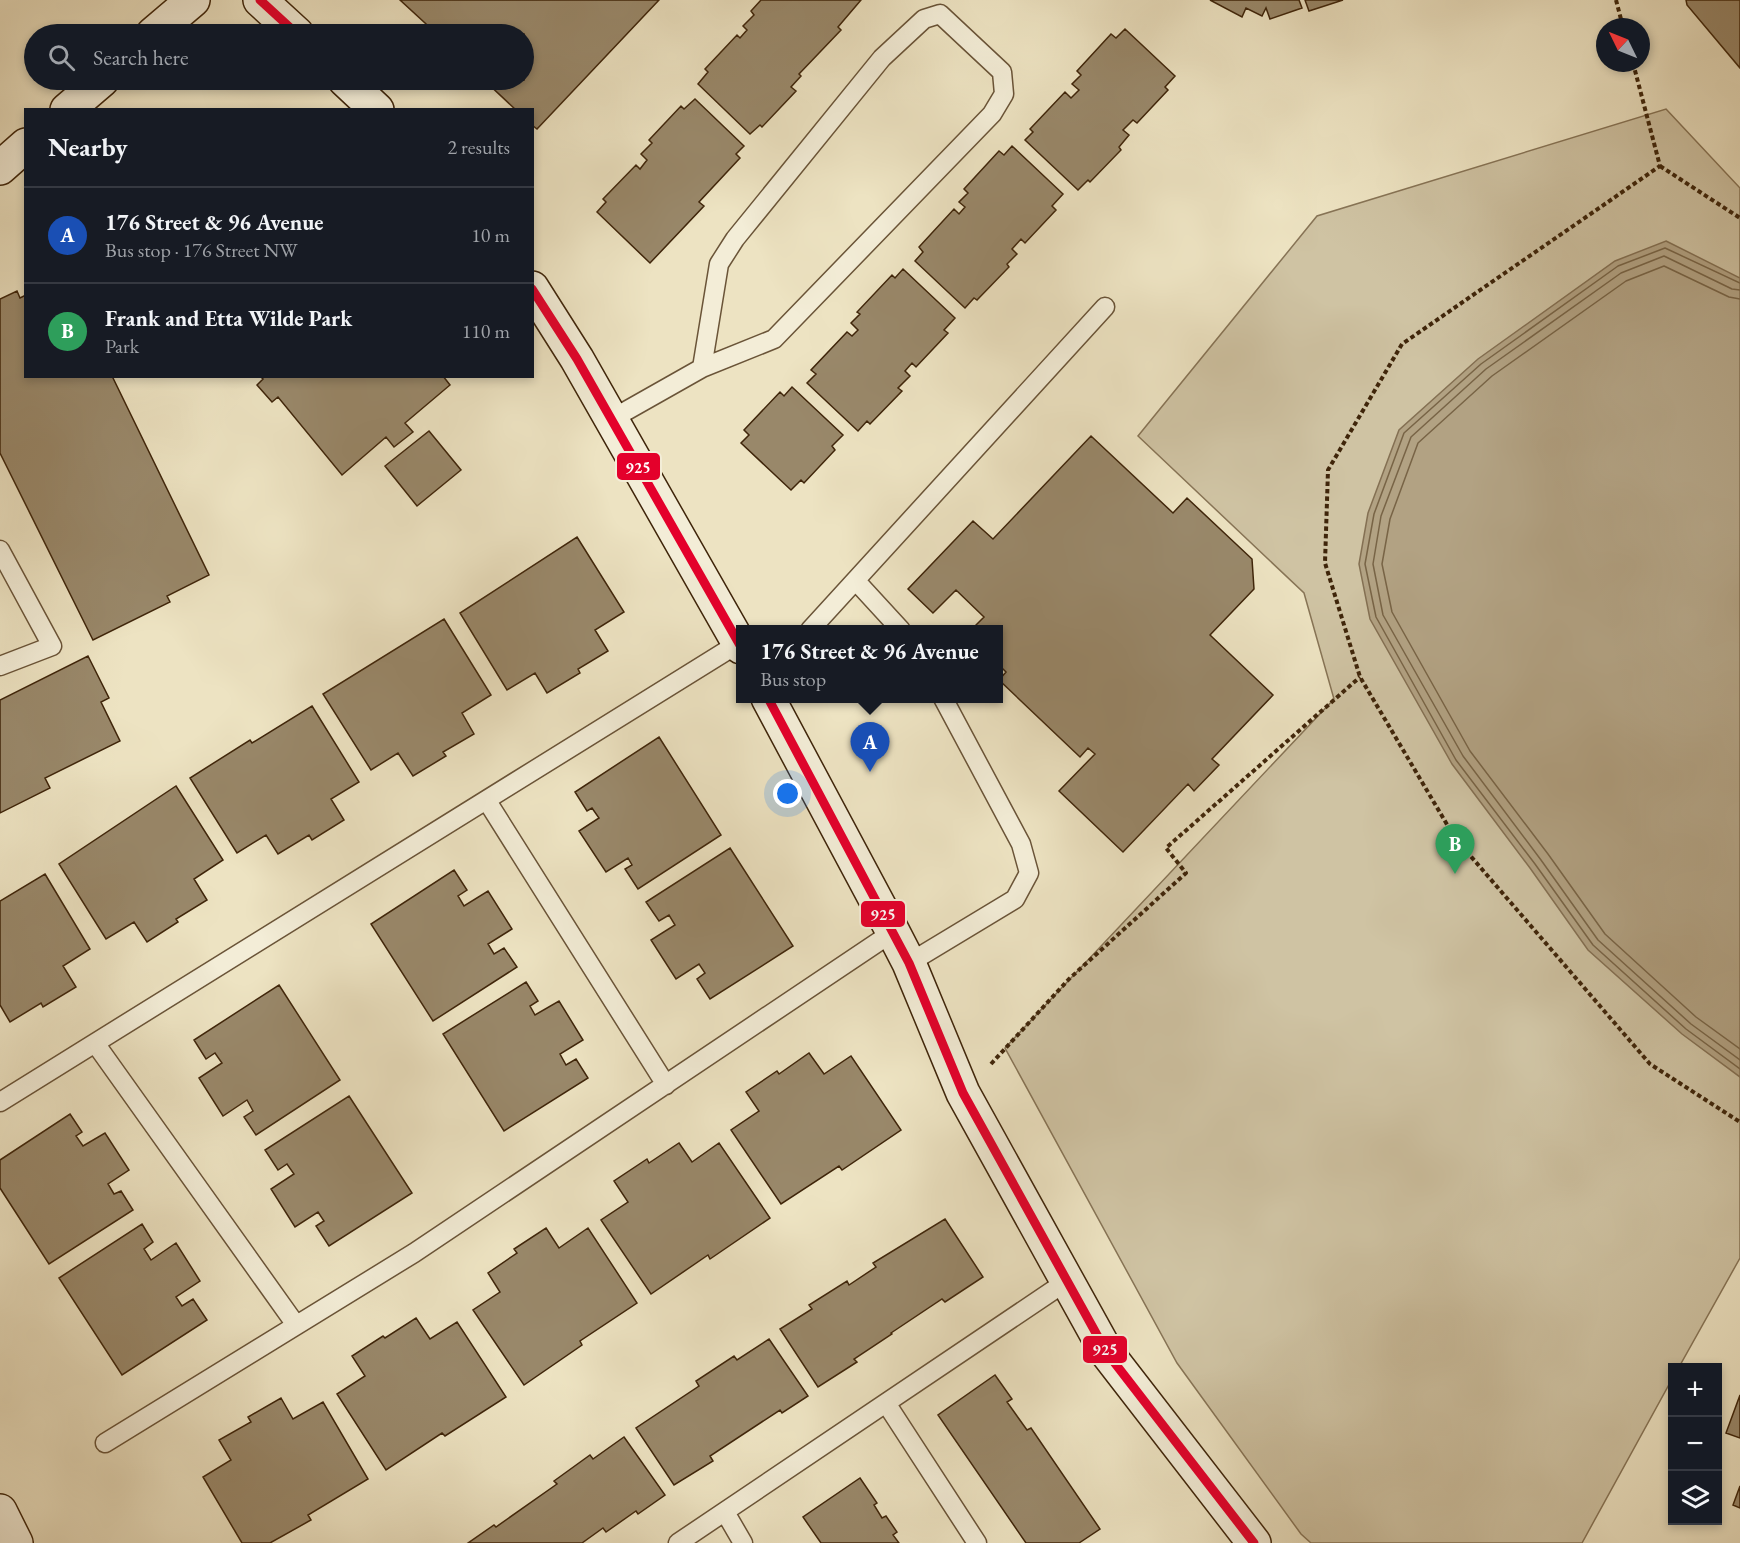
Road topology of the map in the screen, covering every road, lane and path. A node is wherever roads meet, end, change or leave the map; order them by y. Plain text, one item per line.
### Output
1 (193, 0) edge
2 (260, 0) edge
3 (1616, 0) edge
4 (1621, 18) edge
5 (165, 24) edge
6 (286, 24) edge
7 (1635, 72) edge
8 (90, 90) edge
9 (356, 90) edge
10 (69, 108) edge
11 (375, 108) edge
12 (24, 148) edge
13 (1660, 166) junction
14 (0, 168) edge
15 (1740, 218) edge
16 (534, 291) edge
17 (1105, 307) dead end
18 (702, 368) junction
19 (610, 420) junction
20 (0, 550) edge
21 (856, 581) junction
22 (815, 625) edge
23 (896, 625) edge
24 (736, 638) edge
25 (736, 647) edge
26 (0, 666) edge
27 (1360, 677) junction
28 (770, 703) edge
29 (946, 703) edge
30 (487, 801) junction
31 (894, 932) junction
32 (909, 963) junction
33 (95, 1043) junction
34 (666, 1085) junction
35 (963, 1093) junction
36 (0, 1102) edge
37 (1740, 1122) edge
38 (1067, 1281) junction
39 (296, 1326) junction
40 (886, 1403) junction
41 (105, 1443) dead end
42 (0, 1511) edge
43 (725, 1512) junction
44 (16, 1543) edge
45 (678, 1543) edge
46 (743, 1543) edge
47 (977, 1543) edge
48 (1254, 1543) edge

1 - 5 street
2 - 6 street
3 - 4 path
7 - 13 path
8 - 10 street
9 - 11 street
12 - 14 street
13 - 15 path
13 - 27 path
16 - 19 street
17 - 21 lane
18 - 18 lane
18 - 19 lane
19 - 24 street
20 - 26 lane
21 - 22 lane
21 - 23 lane
25 - 30 lane
27 - 35 path
27 - 37 path
28 - 31 street
29 - 32 lane
30 - 33 lane
30 - 34 lane
31 - 32 street
31 - 34 lane
32 - 35 street
33 - 36 lane
33 - 39 lane
34 - 39 lane
35 - 38 street
38 - 40 lane
38 - 48 street
39 - 41 lane
40 - 43 lane
40 - 47 lane
42 - 44 street
43 - 45 lane
43 - 46 lane

